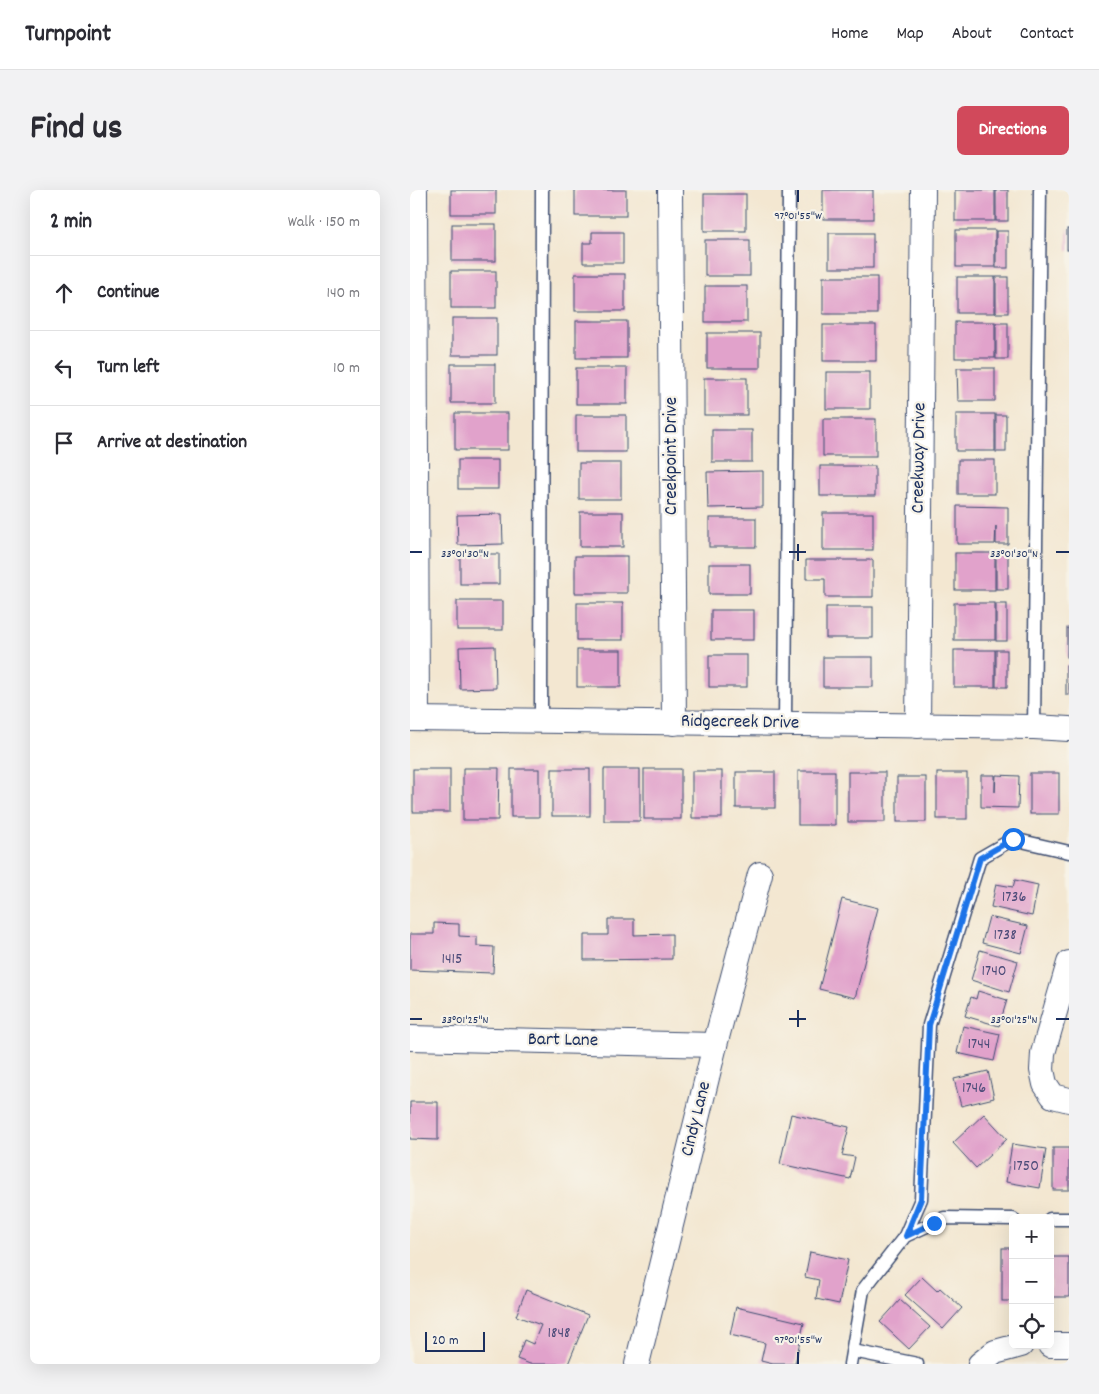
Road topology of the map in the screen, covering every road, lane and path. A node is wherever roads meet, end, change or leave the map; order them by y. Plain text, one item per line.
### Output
1 (415, 190) edge
2 (542, 190) edge
3 (670, 190) edge
4 (789, 190) edge
5 (923, 190) edge
6 (1040, 190) edge
7 (413, 719) edge
8 (541, 721) junction
9 (674, 723) junction
10 (785, 724) junction
11 (918, 726) junction
12 (1034, 727) junction
13 (1069, 730) edge
14 (1069, 852) edge
15 (760, 874) dead end
16 (1069, 963) edge
17 (410, 1038) edge
18 (715, 1045) junction
19 (1069, 1100) edge
20 (1009, 1219) edge
21 (1054, 1219) edge
22 (1069, 1219) edge
23 (906, 1236) junction
24 (1054, 1345) edge
25 (1069, 1345) edge
26 (1009, 1348) edge
27 (853, 1351) junction
28 (637, 1364) edge
29 (850, 1364) edge
30 (916, 1364) edge
31 (980, 1364) edge

1 - 7 street
2 - 8 lane
3 - 9 street, Creekpoint Drive
4 - 10 lane
5 - 11 street, Creekway Drive
6 - 12 lane
7 - 8 street, Ridgecreek Drive
8 - 9 street, Ridgecreek Drive
9 - 10 street, Ridgecreek Drive
10 - 11 street, Ridgecreek Drive
11 - 12 street, Ridgecreek Drive
12 - 13 street, Ridgecreek Drive
14 - 23 lane
15 - 18 street, Cindy Lane
16 - 19 street
17 - 18 street, Bart Lane
18 - 28 street, Cindy Lane
20 - 23 lane
21 - 22 lane
23 - 27 lane
24 - 25 street
26 - 31 street
27 - 29 lane
27 - 30 lane

